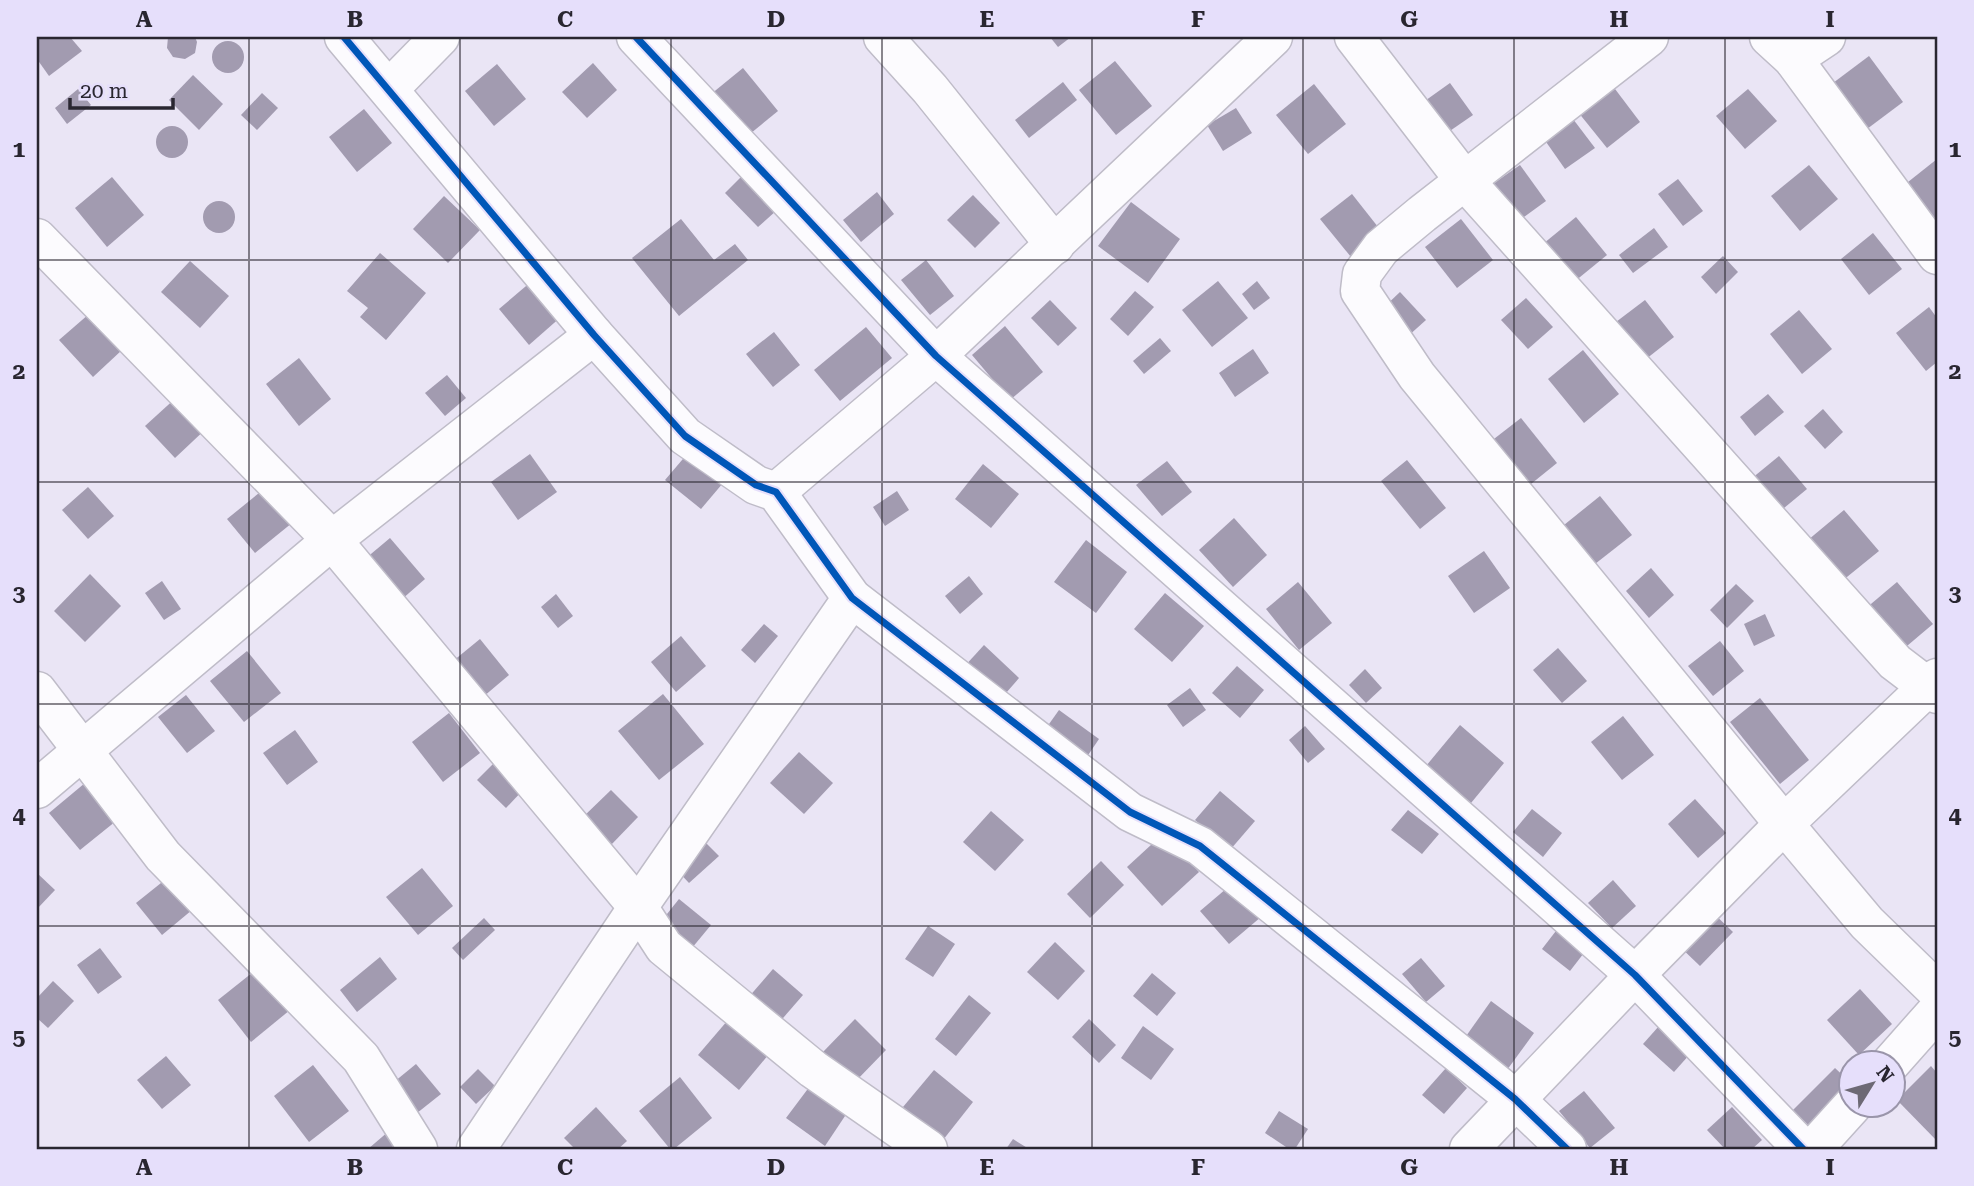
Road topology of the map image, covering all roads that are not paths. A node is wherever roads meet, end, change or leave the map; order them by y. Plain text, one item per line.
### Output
1 (344, 37) edge
2 (440, 37) edge
3 (636, 37) edge
4 (883, 37) edge
5 (1273, 37) edge
6 (1354, 37) edge
7 (1649, 37) edge
8 (1826, 37) edge
9 (1781, 48) edge
10 (389, 89) junction
11 (1465, 181) junction
12 (37, 238) edge
13 (1055, 244) junction
14 (1937, 255) edge
15 (594, 335) junction
16 (936, 356) junction
17 (776, 492) junction
18 (332, 540) junction
19 (852, 598) junction
20 (1934, 686) edge
21 (37, 691) edge
22 (82, 751) junction
23 (37, 789) edge
24 (1784, 824) junction
25 (638, 907) junction
26 (1635, 975) junction
27 (1937, 991) edge
28 (1937, 1012) edge
29 (1902, 1050) edge
30 (1515, 1099) junction
31 (1839, 1120) edge
32 (418, 1149) edge
33 (476, 1149) edge
34 (928, 1149) edge
35 (1469, 1149) edge
36 (1567, 1149) edge
37 (1803, 1149) edge
38 (1813, 1149) edge

1 - 10 street
2 - 10 street
3 - 16 street
4 - 13 street
5 - 13 street
6 - 11 street
7 - 11 street
8 - 9 street
9 - 14 street
10 - 15 street
11 - 20 street
11 - 24 street
12 - 18 street
13 - 16 street
15 - 17 street
15 - 18 street
16 - 17 street
16 - 26 street
17 - 19 street
18 - 22 street
18 - 25 street
19 - 25 street
19 - 30 street
20 - 24 street
21 - 22 street
22 - 23 street
22 - 32 street
24 - 26 street
24 - 27 street
25 - 33 street
25 - 34 street
26 - 30 street
26 - 37 street
28 - 29 street
30 - 35 street
30 - 36 street
31 - 38 street

